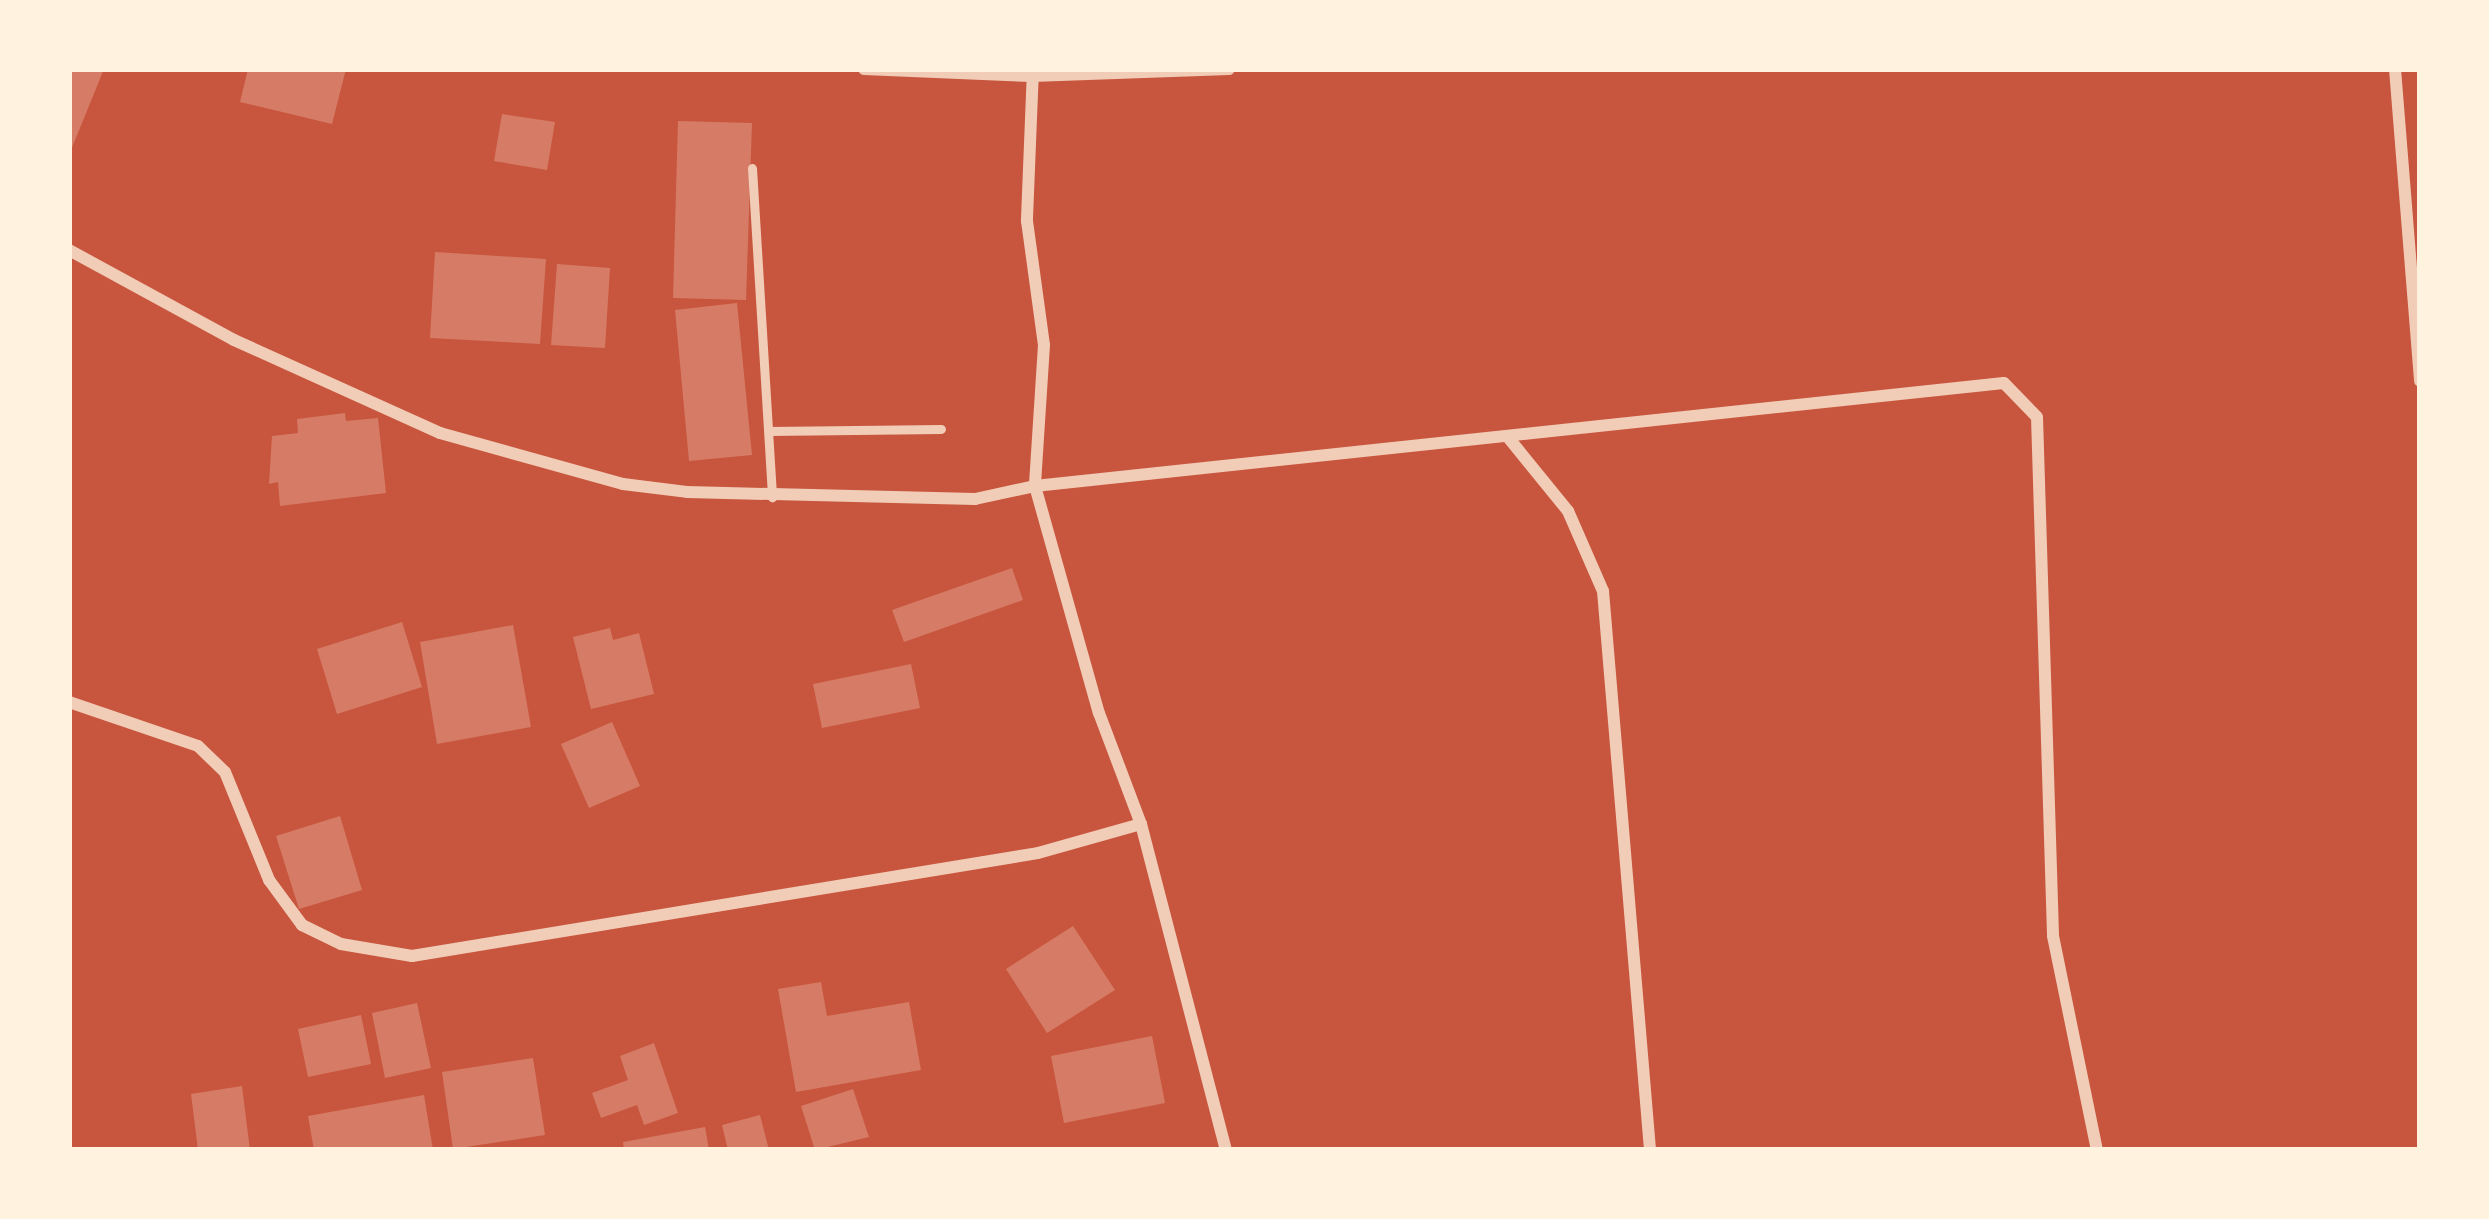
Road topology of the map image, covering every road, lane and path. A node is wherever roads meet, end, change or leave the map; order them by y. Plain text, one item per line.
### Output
1 (864, 69) edge
2 (1229, 69) edge
3 (2395, 69) edge
4 (1032, 73) edge
5 (752, 168) dead end
6 (69, 250) edge
7 (2420, 381) edge
8 (941, 430) dead end
9 (769, 431) junction
10 (1507, 436) junction
11 (1035, 486) junction
12 (772, 497) junction
13 (69, 702) edge
14 (1141, 824) junction
15 (1226, 1150) edge
16 (1650, 1150) edge
17 (2097, 1150) edge

1 - 4 street
2 - 4 street
3 - 7 street
4 - 11 street
5 - 9 lane
6 - 12 street
8 - 9 lane
9 - 12 lane
10 - 11 street
10 - 16 street
10 - 17 street
11 - 12 street
11 - 14 street
13 - 14 street
14 - 15 street

